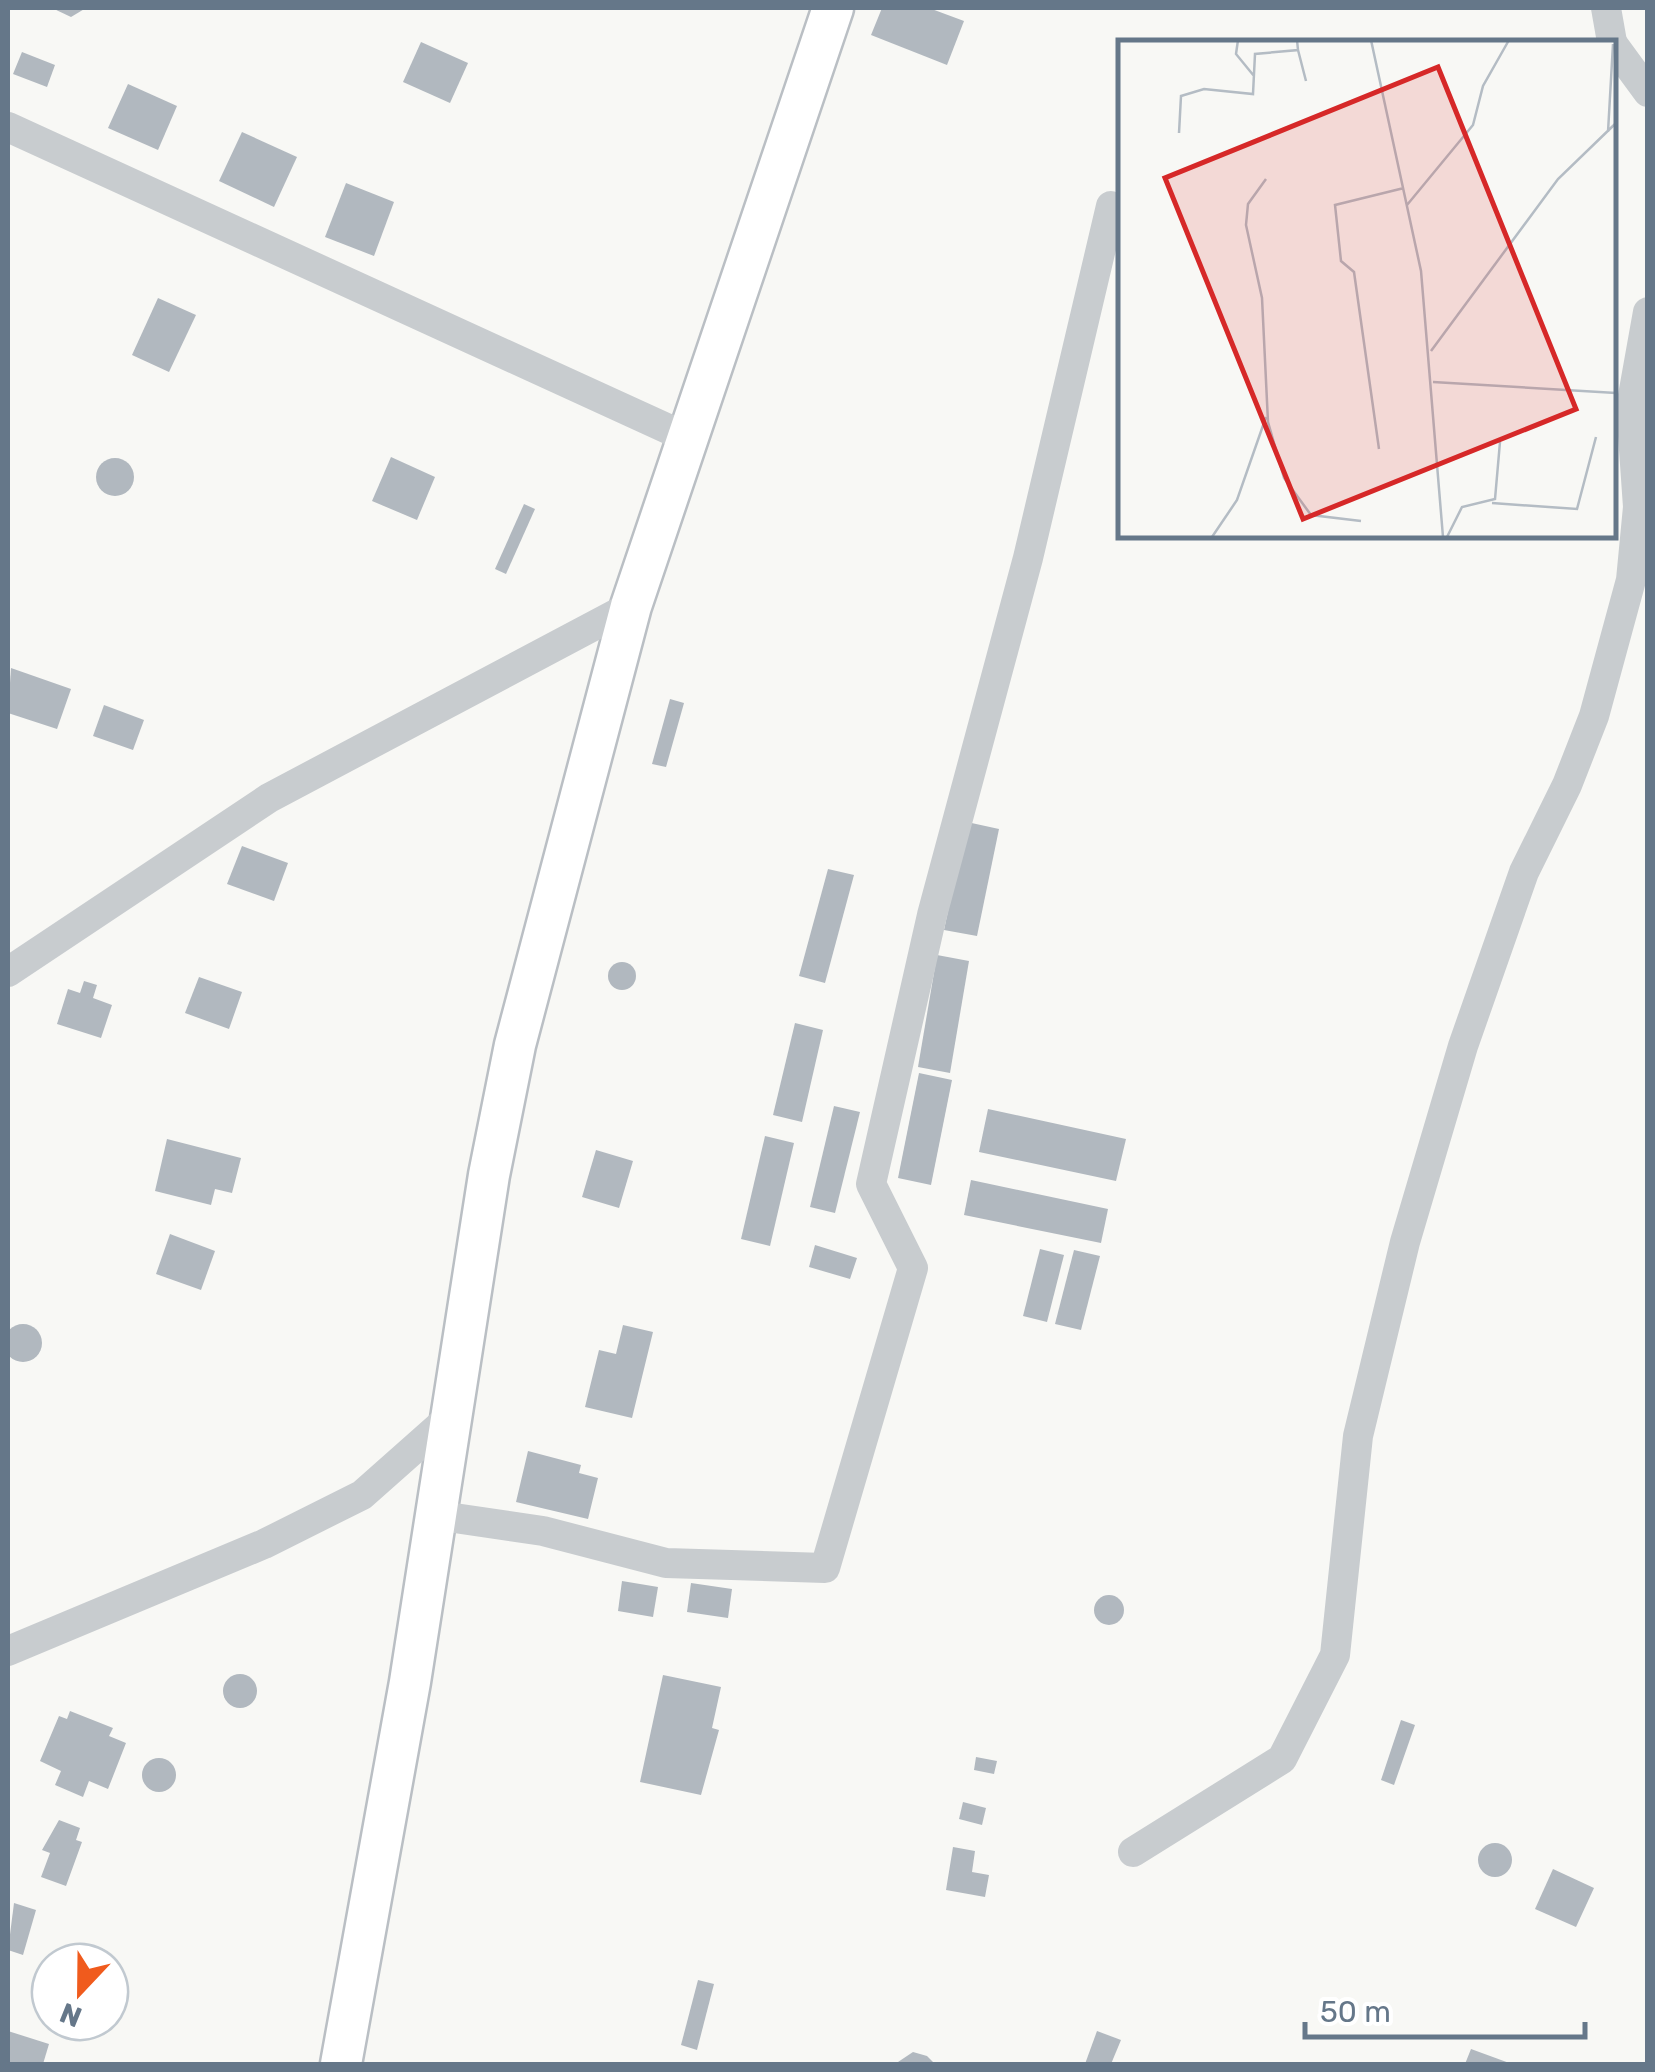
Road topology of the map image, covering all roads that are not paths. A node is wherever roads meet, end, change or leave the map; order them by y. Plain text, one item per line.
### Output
1 (833, 8) edge
2 (1606, 8) edge
3 (1611, 40) edge
4 (1615, 47) edge
5 (1648, 92) edge
6 (8, 128) edge
7 (1111, 206) dead end
8 (1648, 312) edge
9 (690, 439) junction
10 (1648, 593) edge
11 (631, 606) junction
12 (1616, 631) junction
13 (8, 972) edge
14 (450, 1417) junction
15 (434, 1515) junction
16 (8, 1651) edge
17 (1133, 1852) dead end
18 (341, 2064) edge

1 - 9 main road
2 - 3 street
4 - 5 street
6 - 9 street
7 - 15 street
8 - 12 street
9 - 11 main road
10 - 12 street
11 - 13 street
11 - 14 main road
12 - 17 street
14 - 15 main road
14 - 16 street
15 - 18 main road

